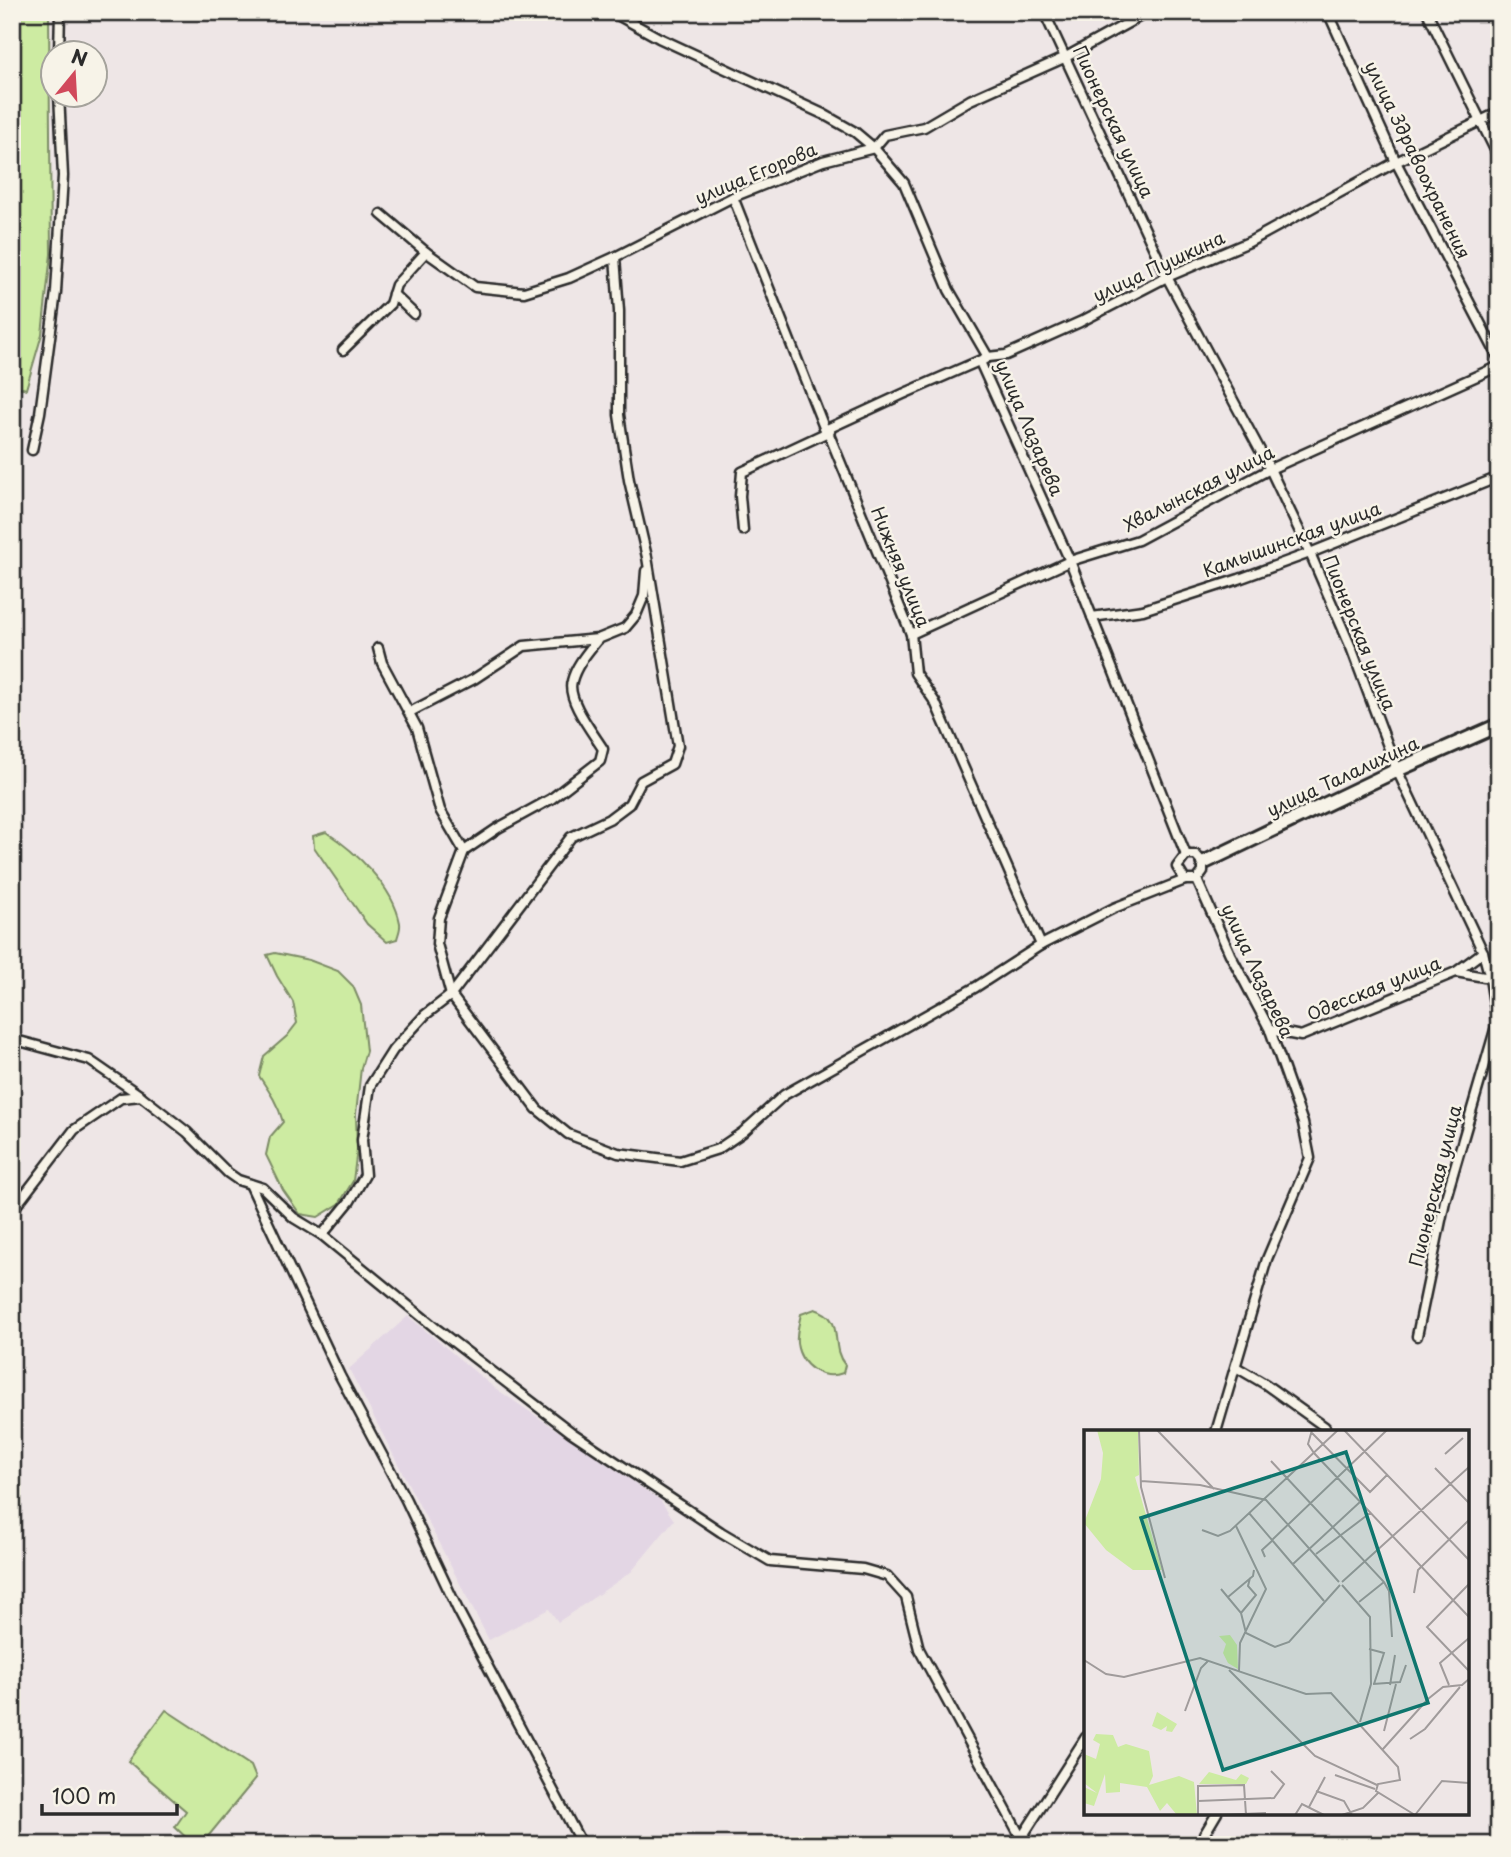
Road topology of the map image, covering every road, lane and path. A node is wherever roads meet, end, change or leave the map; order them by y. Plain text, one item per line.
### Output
1 (60, 12) edge
2 (612, 12) edge
3 (1044, 12) edge
4 (1148, 12) edge
5 (1328, 12) edge
6 (1427, 12) edge
7 (59, 38) edge
8 (1066, 57) junction
9 (60, 108) edge
10 (1499, 112) edge
11 (1480, 121) junction
12 (874, 148) junction
13 (1499, 158) edge
14 (1396, 162) junction
15 (733, 197) junction
16 (381, 214) dead end
17 (426, 252) junction
18 (615, 257) junction
19 (1167, 277) junction
20 (393, 294) junction
21 (414, 314) dead end
22 (342, 350) dead end
23 (984, 359) junction
24 (1499, 359) edge
25 (1499, 366) edge
26 (826, 431) junction
27 (32, 450) dead end
28 (1270, 469) junction
29 (1499, 477) edge
30 (743, 530) dead end
31 (1310, 553) junction
32 (647, 557) junction
33 (1070, 561) junction
34 (1093, 617) junction
35 (911, 634) junction
36 (598, 639) junction
37 (379, 648) dead end
38 (411, 712) junction
39 (1499, 725) edge
40 (1397, 770) junction
41 (464, 851) junction
42 (1186, 855) junction
43 (1203, 863) junction
44 (1185, 880) junction
45 (1197, 880) junction
46 (1041, 946) junction
47 (1483, 952) junction
48 (1455, 972) junction
49 (1490, 978) junction
50 (451, 995) junction
51 (1270, 1030) junction
52 (12, 1039) edge
53 (141, 1096) junction
54 (250, 1184) junction
55 (12, 1211) edge
56 (322, 1234) junction
57 (1417, 1336) dead end
58 (1236, 1367) junction
59 (1217, 1430) edge
60 (1324, 1430) edge
61 (1084, 1740) edge
62 (1216, 1815) edge
63 (1023, 1841) edge
64 (582, 1845) edge
65 (1198, 1845) edge

1 - 7 street
2 - 12 street, улица Лазарева
3 - 8 street, Пионерская улица
4 - 8 street, улица Егорова
5 - 14 street, улица Здравоохранения
6 - 11 street
8 - 12 street, улица Егорова
8 - 19 street, Пионерская улица
9 - 27 street
10 - 11 street, улица Пушкина
11 - 13 street
11 - 14 street, улица Пушкина
12 - 15 street, улица Егорова
12 - 23 street, улица Лазарева
14 - 19 street, улица Пушкина
14 - 24 street, улица Здравоохранения
15 - 18 street, улица Егорова
15 - 26 street, Нижняя улица
16 - 17 street, улица Егорова
17 - 18 street, улица Егорова
17 - 20 street
18 - 32 street
19 - 23 street, улица Пушкина
19 - 28 street, Пионерская улица
20 - 21 street
20 - 22 street
23 - 26 street, улица Пушкина
23 - 33 street, улица Лазарева
25 - 28 street, Хвалынская улица
26 - 30 street, улица Пушкина
26 - 35 street, Нижняя улица
28 - 31 street, Пионерская улица
28 - 33 street, Хвалынская улица
29 - 31 street, Камышинская улица
31 - 34 street, Камышинская улица
31 - 40 street, Пионерская улица
32 - 36 street
32 - 50 street
33 - 34 street, улица Лазарева
33 - 35 street, Хвалынская улица
34 - 42 street, улица Лазарева
35 - 46 street, Нижняя улица
36 - 38 street
36 - 41 street
37 - 38 street
38 - 41 street
39 - 40 street, улица Талалихина
40 - 43 street, улица Талалихина
40 - 47 street, Пионерская улица
41 - 50 street
42 - 43 street
42 - 44 street
43 - 45 street
44 - 45 street
44 - 46 street
45 - 51 street, улица Лазарева
46 - 50 street
47 - 48 street, Одесская улица
47 - 49 street, Пионерская улица
48 - 49 street
48 - 51 street, Одесская улица
49 - 57 street, Пионерская улица
50 - 56 street
51 - 58 street, улица Лазарева
52 - 53 street
53 - 54 street
53 - 55 street
54 - 56 street
54 - 64 street
56 - 63 street
58 - 59 street
58 - 60 street
61 - 63 street
62 - 65 street

